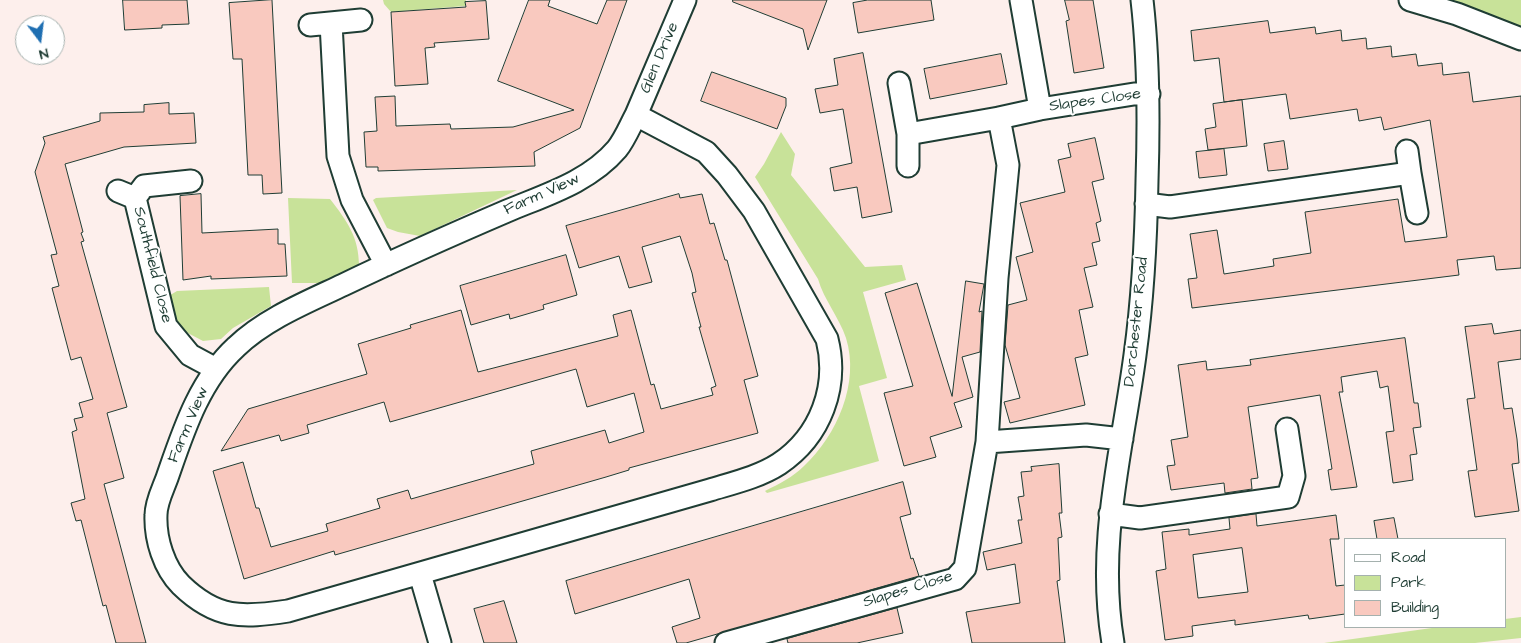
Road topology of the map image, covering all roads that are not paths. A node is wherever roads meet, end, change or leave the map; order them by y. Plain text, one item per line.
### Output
1 (684, 0) edge
2 (1021, 0) edge
3 (1142, 0) edge
4 (1410, 0) edge
5 (361, 20) dead end
6 (1521, 39) edge
7 (899, 83) dead end
8 (1149, 94) junction
9 (1040, 109) junction
10 (636, 115) junction
11 (999, 118) junction
12 (908, 134) junction
13 (1407, 151) dead end
14 (908, 166) dead end
15 (1410, 173) junction
16 (190, 181) dead end
17 (1146, 204) junction
18 (1417, 213) dead end
19 (386, 265) junction
20 (216, 370) junction
21 (1287, 428) dead end
22 (1122, 439) junction
23 (987, 442) junction
24 (1110, 514) junction
25 (420, 574) junction
26 (440, 643) edge
27 (726, 643) edge
28 (1114, 643) edge

1 - 10 street, Glen Drive
2 - 9 street, Slapes Close
3 - 8 street, Dorchester Road
4 - 6 street
5 - 19 street
7 - 12 street
8 - 9 street, Slapes Close
8 - 17 street, Dorchester Road
9 - 11 street, Slapes Close
10 - 19 street, Farm View
10 - 25 street, Farm View
11 - 12 street, Slapes Close
11 - 23 street, Slapes Close
12 - 14 street
13 - 15 street
15 - 17 street
15 - 18 street
16 - 20 street, Southfield Close
17 - 22 street, Dorchester Road
19 - 20 street, Farm View
20 - 25 street, Farm View
21 - 24 street
22 - 23 street
22 - 24 street, Dorchester Road
23 - 27 street, Slapes Close
24 - 28 street, Dorchester Road
25 - 26 street

